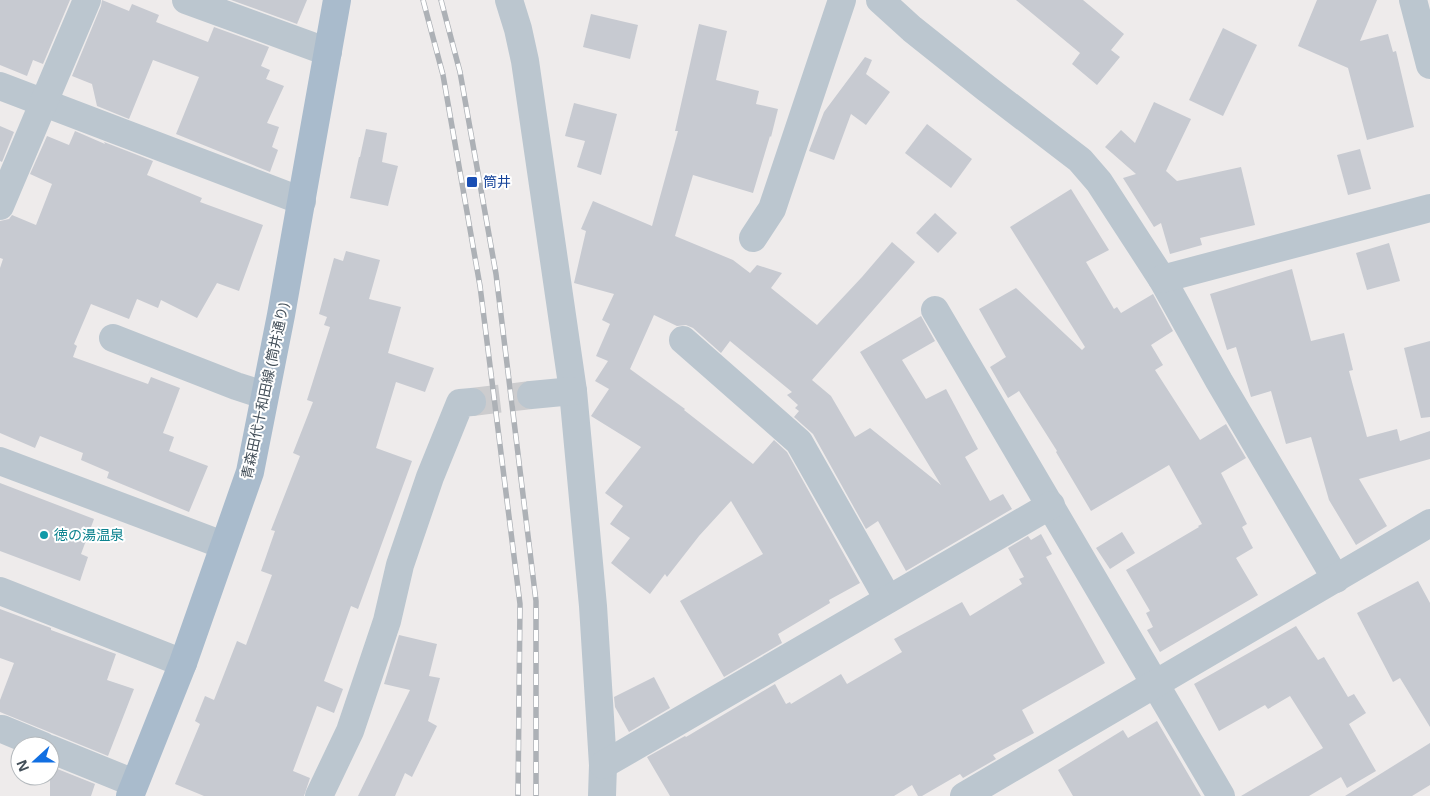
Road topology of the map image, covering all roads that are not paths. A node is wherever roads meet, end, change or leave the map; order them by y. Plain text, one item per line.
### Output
1 (86, 0) edge
2 (186, 0) edge
3 (338, 0) edge
4 (509, 0) edge
5 (842, 0) edge
6 (880, 0) edge
7 (1413, 0) edge
8 (328, 52) junction
9 (1430, 65) edge
10 (0, 86) edge
11 (42, 103) junction
12 (302, 200) junction
13 (0, 206) edge
14 (1430, 208) edge
15 (753, 238) dead end
16 (1162, 279) junction
17 (935, 310) dead end
18 (113, 338) dead end
19 (683, 340) dead end
20 (573, 391) junction
21 (264, 395) junction
22 (531, 395) tunnel mouth
23 (472, 402) tunnel mouth
24 (0, 461) edge
25 (1051, 505) junction
26 (1430, 523) edge
27 (224, 545) junction
28 (1336, 579) junction
29 (0, 591) edge
30 (888, 599) junction
31 (183, 663) junction
32 (1156, 684) junction
33 (0, 730) edge
34 (19, 736) edge
35 (60, 754) edge
36 (603, 765) junction
37 (132, 790) edge
38 (319, 796) edge
39 (602, 796) edge
40 (964, 796) edge
41 (1221, 796) edge

1 - 11 street
2 - 8 street
3 - 8 main road, 青森田代十和田線 (筒井通り)
4 - 20 street
5 - 15 street
6 - 16 street
7 - 9 street
8 - 12 main road, 青森田代十和田線 (筒井通り)
10 - 11 street
11 - 12 street
11 - 13 street
12 - 21 main road, 青森田代十和田線 (筒井通り)
14 - 16 street
16 - 28 street
17 - 25 street
18 - 21 street
19 - 30 street
20 - 22 street
20 - 36 street
21 - 27 main road, 青森田代十和田線 (筒井通り)
23 - 38 street
24 - 27 street
25 - 30 street
25 - 32 street
26 - 28 street
27 - 31 main road, 青森田代十和田線 (筒井通り)
28 - 32 street
29 - 31 street
30 - 36 street
31 - 37 main road, 青森田代十和田線 (筒井通り)
32 - 40 street
32 - 41 street
33 - 34 street
35 - 37 street
36 - 39 street

